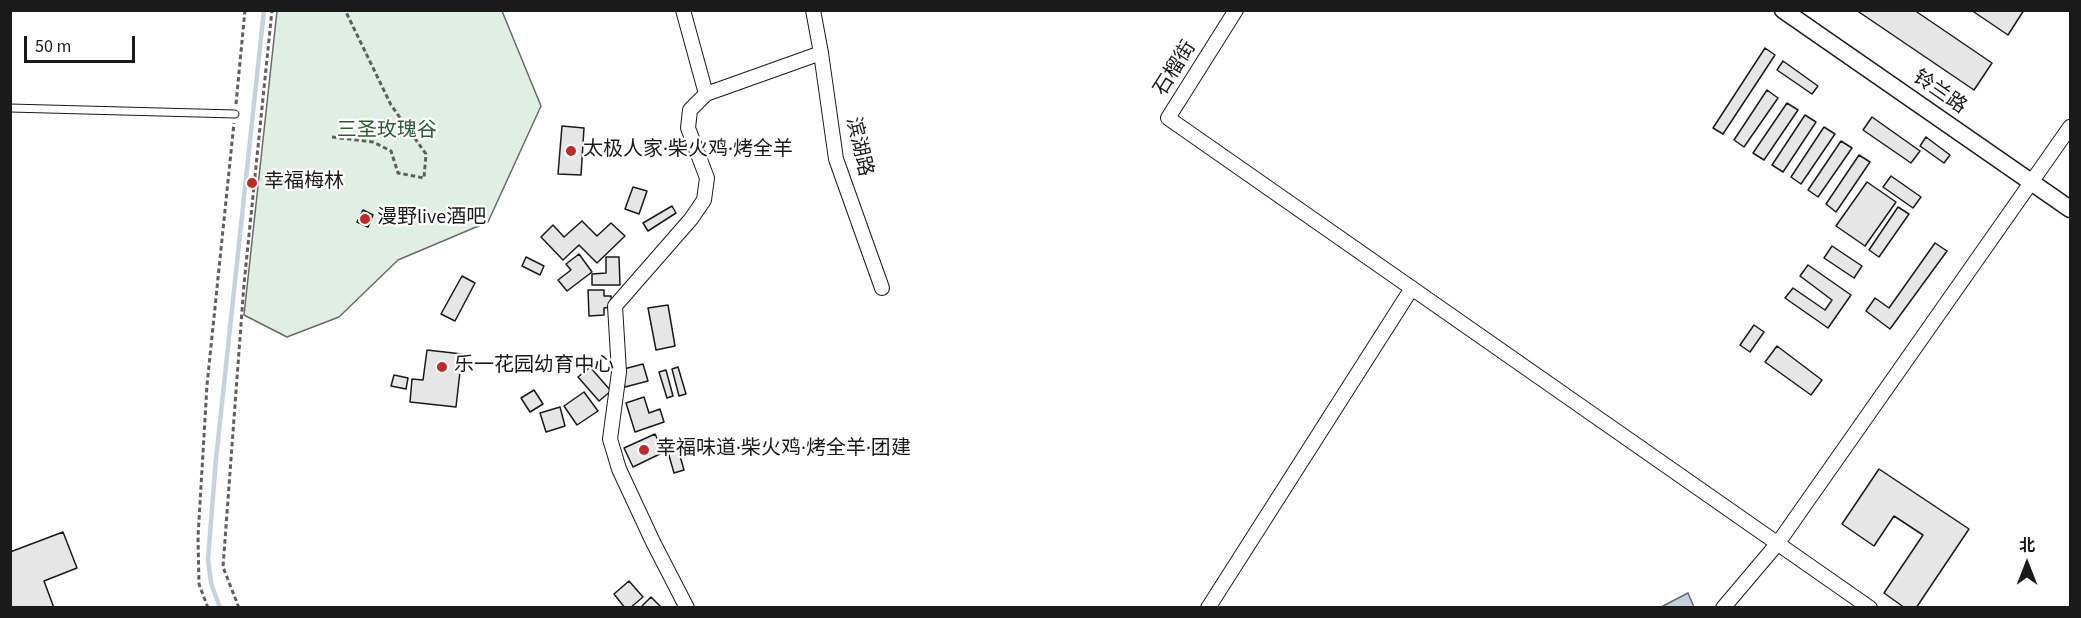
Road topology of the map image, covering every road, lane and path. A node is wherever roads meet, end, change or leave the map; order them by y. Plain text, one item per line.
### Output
1 (244, 10) edge
2 (272, 10) edge
3 (345, 10) edge
4 (683, 10) edge
5 (813, 10) edge
6 (1236, 10) edge
7 (1783, 10) edge
8 (821, 53) junction
9 (706, 94) junction
10 (10, 108) edge
11 (235, 114) junction
12 (2070, 127) edge
13 (332, 137) dead end
14 (2031, 182) junction
15 (2070, 209) edge
16 (882, 288) dead end
17 (1412, 288) junction
18 (1778, 543) junction
19 (208, 608) edge
20 (239, 608) edge
21 (687, 608) edge
22 (1208, 608) edge
23 (1723, 608) edge
24 (1870, 608) edge

1 - 11 path
2 - 20 path
3 - 13 path
4 - 9 street
5 - 8 street, 滨湖路
6 - 17 street, 石榴街
7 - 14 street, 铃兰路
8 - 9 street
8 - 16 street, 滨湖路
9 - 21 street
10 - 11 lane
11 - 19 path
12 - 14 street
14 - 15 street, 铃兰路
14 - 18 street
17 - 18 street
17 - 22 street
18 - 23 street
18 - 24 street

